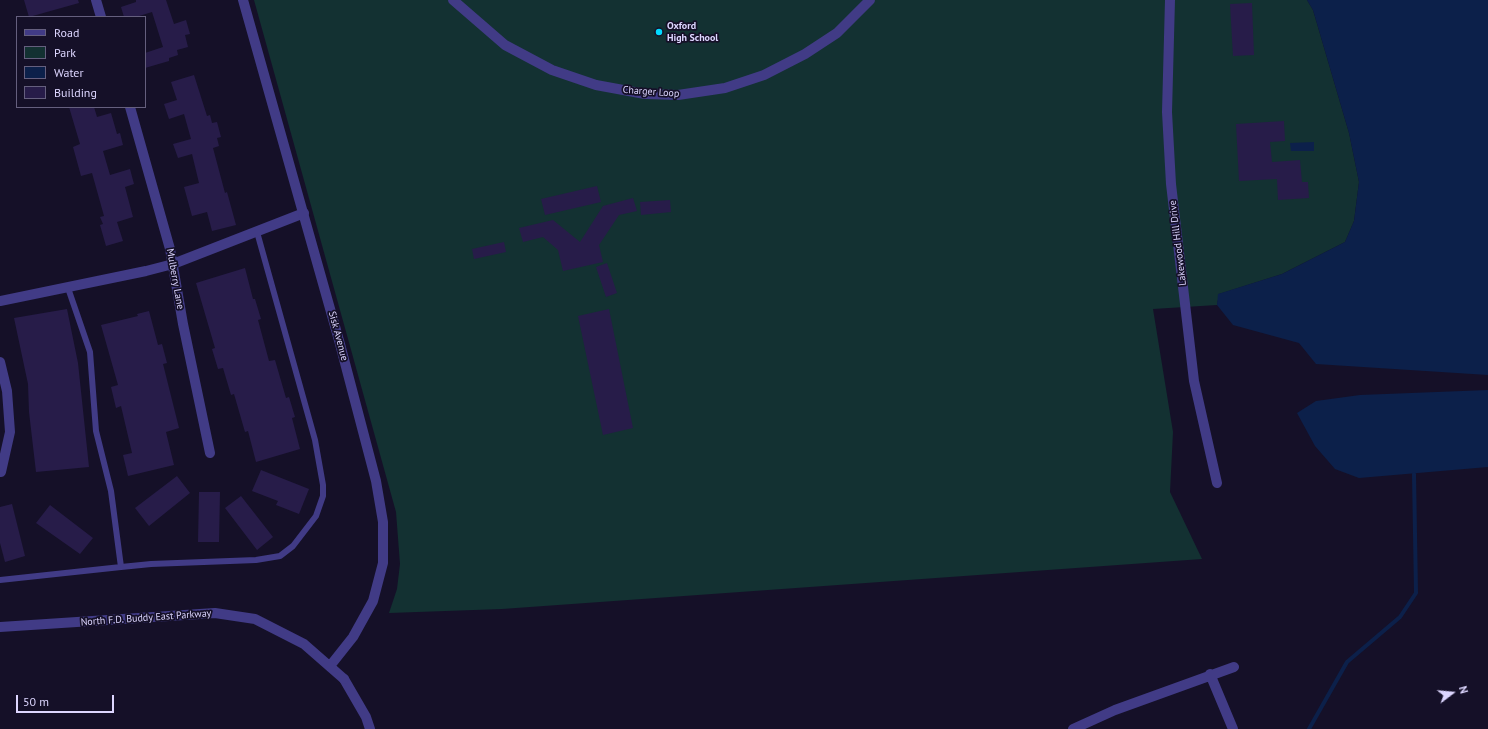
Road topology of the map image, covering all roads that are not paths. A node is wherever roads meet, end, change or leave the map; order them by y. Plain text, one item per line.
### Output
1 (96, 0) edge
2 (243, 0) edge
3 (453, 0) edge
4 (870, 0) edge
5 (1170, 0) edge
6 (101, 16) edge
7 (130, 108) edge
8 (304, 213) junction
9 (257, 232) junction
10 (173, 264) junction
11 (68, 288) junction
12 (0, 301) edge
13 (0, 362) edge
14 (3, 392) edge
15 (210, 453) dead end
16 (1, 472) edge
17 (1216, 483) dead end
18 (121, 567) junction
19 (0, 580) edge
20 (0, 627) edge
21 (330, 666) junction
22 (1234, 667) dead end
23 (1210, 674) junction
24 (370, 729) edge
25 (1073, 729) edge
26 (1233, 729) edge

1 - 6 street
2 - 8 street, Sisk Avenue
3 - 4 street, Charger Loop
5 - 17 street, Lakewood Hill Drive
7 - 10 street, Mulberry Lane
8 - 9 street
8 - 21 street, Sisk Avenue
9 - 10 street
9 - 18 lane
10 - 11 street
10 - 15 street, Mulberry Lane
11 - 12 street
11 - 18 lane
13 - 14 street
14 - 16 street
18 - 19 lane
20 - 21 street, North F.D. Buddy East Parkway
21 - 24 street, North F.D. Buddy East Parkway
22 - 23 street
23 - 25 street
23 - 26 street

